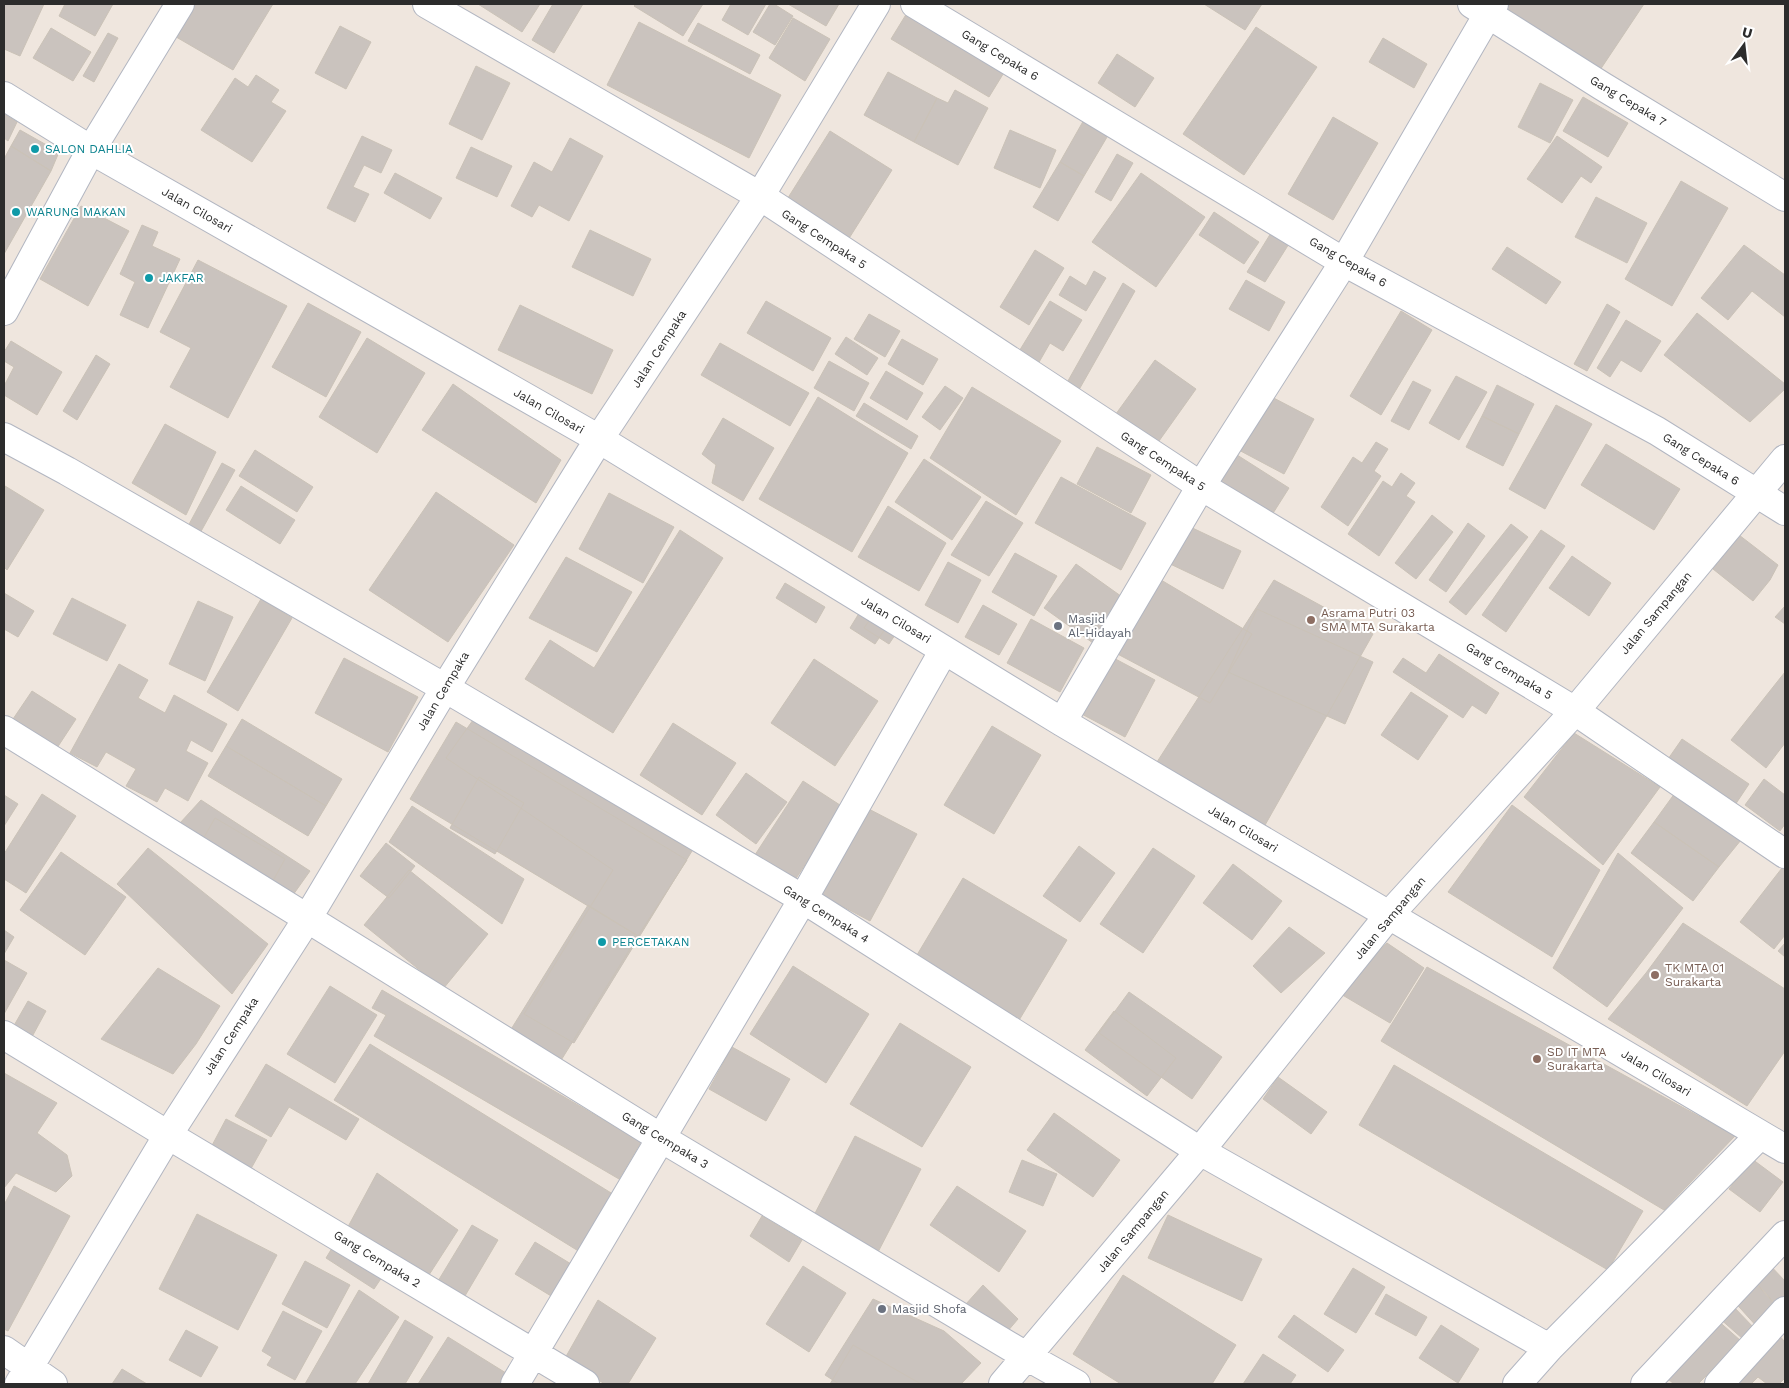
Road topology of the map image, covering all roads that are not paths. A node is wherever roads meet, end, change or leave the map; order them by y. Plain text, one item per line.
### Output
1 (180, 4) edge
2 (427, 4) edge
3 (876, 4) edge
4 (915, 4) edge
5 (1485, 7) edge
6 (4, 96) edge
7 (91, 150) junction
8 (760, 196) junction
9 (1785, 197) edge
10 (1344, 262) junction
11 (4, 311) edge
12 (4, 437) edge
13 (599, 439) junction
14 (1785, 459) edge
15 (1201, 486) junction
16 (1755, 493) junction
17 (1785, 512) edge
18 (944, 650) junction
19 (445, 688) junction
20 (1575, 711) junction
21 (1062, 722) junction
22 (4, 730) edge
23 (1785, 854) edge
24 (804, 900) junction
25 (1389, 915) junction
26 (307, 919) junction
27 (4, 1035) edge
28 (168, 1135) junction
29 (1760, 1135) junction
30 (661, 1138) junction
31 (1785, 1149) edge
32 (1200, 1151) junction
33 (1785, 1235) edge
34 (1785, 1311) edge
35 (1549, 1348) junction
36 (4, 1350) edge
37 (534, 1352) junction
38 (1026, 1356) junction
39 (24, 1376) edge
40 (53, 1384) edge
41 (515, 1384) edge
42 (585, 1384) edge
43 (1003, 1384) edge
44 (1076, 1384) edge
45 (1516, 1384) edge
46 (1644, 1384) edge
47 (1718, 1384) edge

1 - 7 street
2 - 8 street, Gang Cempaka 5
3 - 8 street, Jalan Cempaka
4 - 10 street, Gang Cepaka 6
5 - 9 street, Gang Cepaka 7
5 - 10 street
6 - 7 street, Jalan Cilosari
7 - 11 street
7 - 13 street, Jalan Cilosari
8 - 13 street, Jalan Cempaka
8 - 15 street, Gang Cempaka 5
10 - 15 street
10 - 16 street, Gang Cepaka 6
12 - 19 street, Gang Cempaka 4
13 - 18 street, Jalan Cilosari
13 - 19 street, Jalan Cempaka
14 - 16 street, Jalan Sampangan
15 - 20 street, Gang Cempaka 5
15 - 21 street
16 - 17 street, Gang Cepaka 6
16 - 20 street, Jalan Sampangan
18 - 21 street, Jalan Cilosari
18 - 24 street
19 - 24 street, Gang Cempaka 4
19 - 26 street, Jalan Cempaka
20 - 23 street, Gang Cempaka 5
20 - 25 street, Jalan Sampangan
21 - 25 street, Jalan Cilosari
22 - 26 street, Gang Cempaka 3
24 - 30 street
24 - 32 street, Gang Cempaka 4
25 - 29 street, Jalan Cilosari
25 - 32 street, Jalan Sampangan
26 - 28 street, Jalan Cempaka
26 - 30 street, Gang Cempaka 3
27 - 28 street, Gang Cempaka 2
28 - 37 street, Gang Cempaka 2
28 - 39 street, Jalan Cempaka
29 - 31 street, Jalan Cilosari
29 - 35 street
30 - 37 street
30 - 38 street, Gang Cempaka 3
32 - 35 street, Gang Cempaka 4
32 - 38 street, Jalan Sampangan
33 - 46 street
34 - 47 street
35 - 45 street
36 - 39 street
37 - 41 street
37 - 42 street, Gang Cempaka 2
38 - 43 street, Jalan Sampangan
38 - 44 street, Gang Cempaka 3
39 - 40 street

